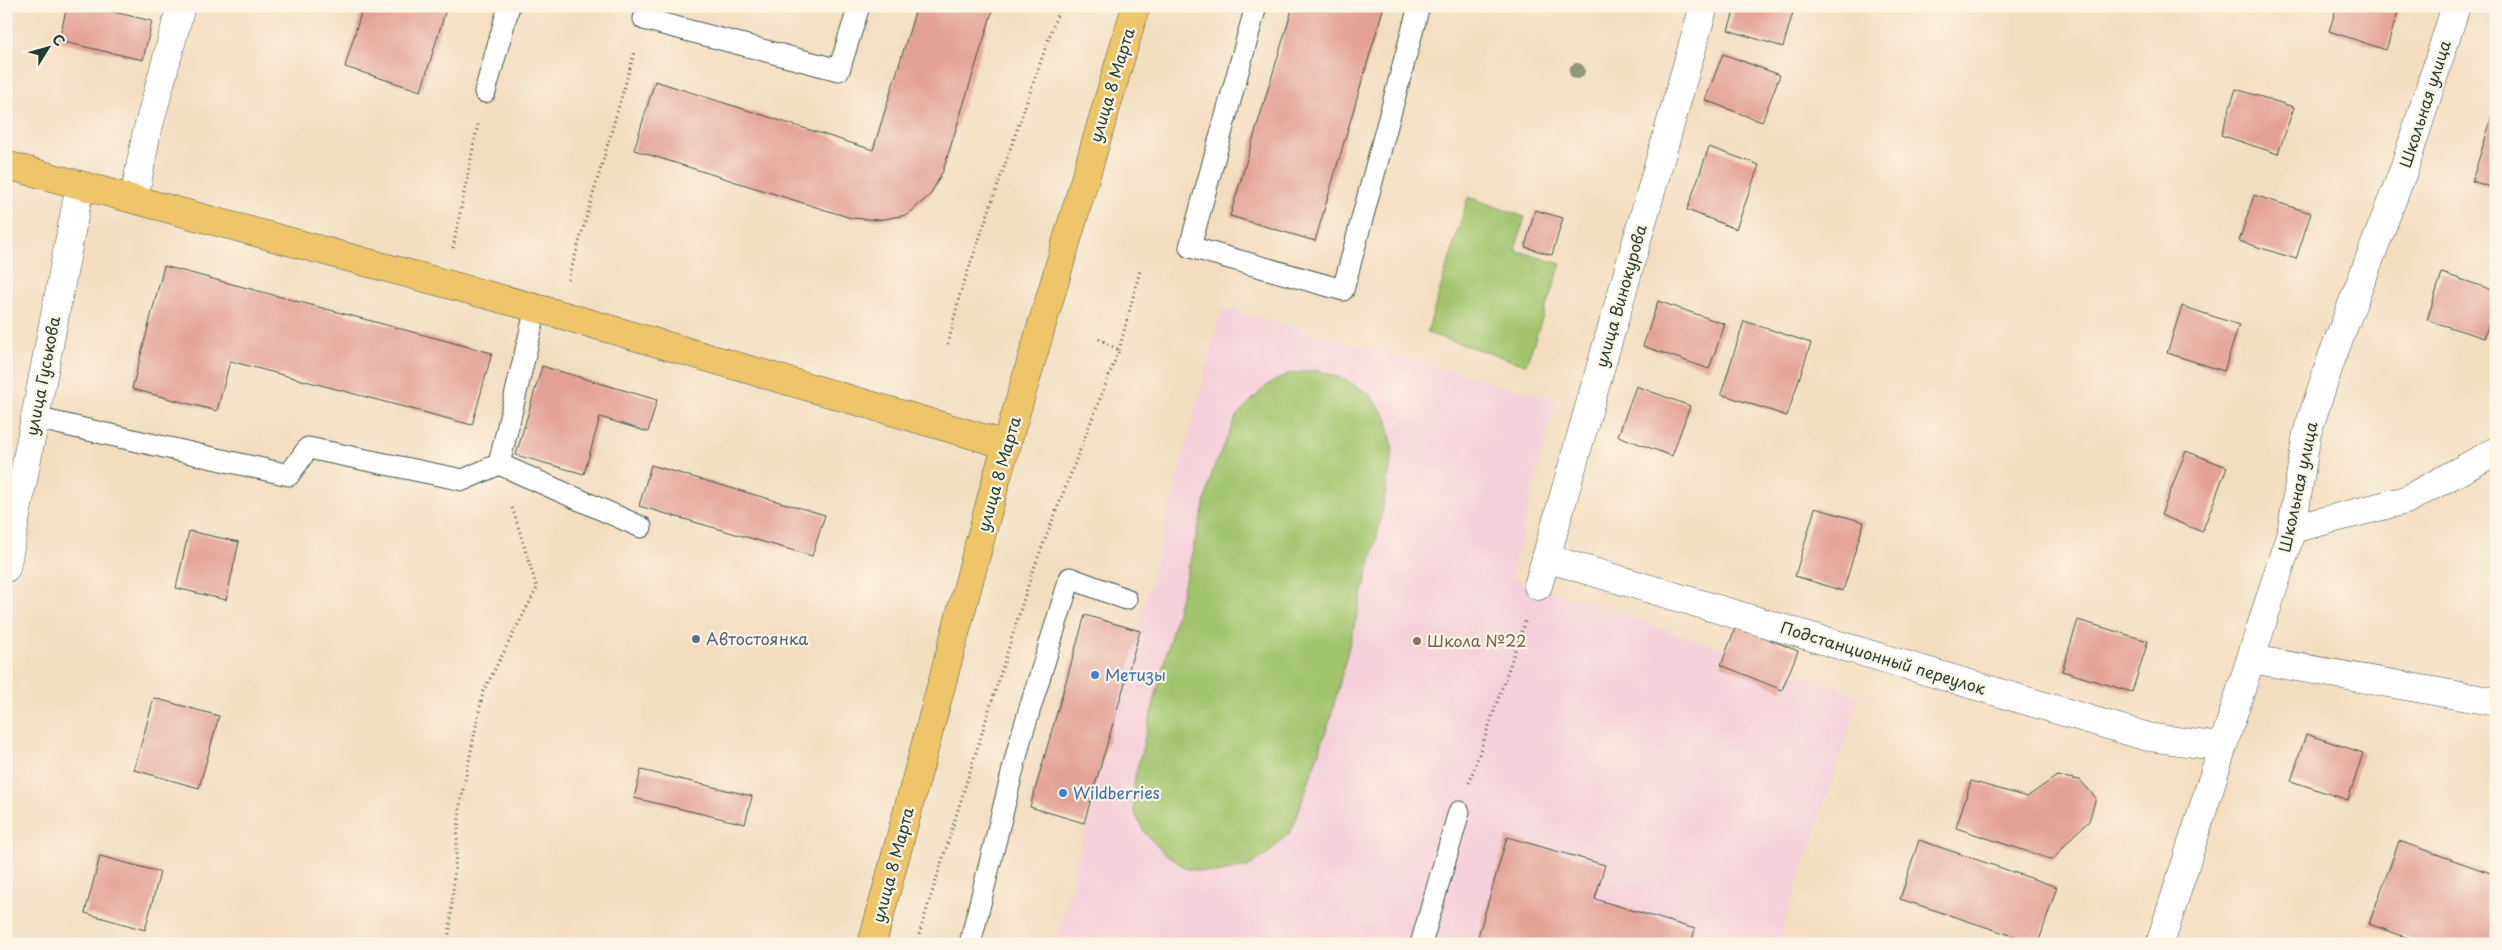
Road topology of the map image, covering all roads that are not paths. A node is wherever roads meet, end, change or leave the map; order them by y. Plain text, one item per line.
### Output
1 (181, 6) edge
2 (509, 6) edge
3 (858, 6) edge
4 (1136, 6) edge
5 (1256, 6) edge
6 (1419, 6) edge
7 (1704, 6) edge
8 (2456, 6) edge
9 (644, 19) road end
10 (485, 92) road end
11 (6, 165) edge
12 (80, 185) junction
13 (134, 199) junction
14 (547, 311) junction
15 (35, 418) junction
16 (1007, 445) junction
17 (2496, 451) edge
18 (499, 464) junction
19 (641, 528) dead end
20 (2292, 529) junction
21 (1546, 558) junction
22 (6, 568) edge
23 (1538, 586) road end
24 (1126, 599) dead end
25 (2251, 659) junction
26 (2496, 702) edge
27 (2222, 747) junction
28 (1459, 812) road end
29 (872, 944) edge
30 (970, 944) edge
31 (1421, 944) edge
32 (2160, 944) edge

1 - 13 street
2 - 10 lane
3 - 9 lane
4 - 16 main road, улица 8 Марта
5 - 6 lane
7 - 21 street, улица Винокурова
8 - 20 street, Школьная улица
11 - 12 main road
12 - 13 main road
12 - 15 street, улица Гуськова
13 - 14 main road
14 - 16 main road
14 - 18 lane
15 - 18 lane
15 - 22 street, улица Гуськова
16 - 29 main road, улица 8 Марта
17 - 20 street
18 - 19 lane
20 - 25 street, Школьная улица
21 - 23 street, улица Винокурова
21 - 27 street, Подстанционный переулок
24 - 30 lane
25 - 26 street
25 - 27 street, Школьная улица
27 - 32 street, Школьная улица
28 - 31 lane

